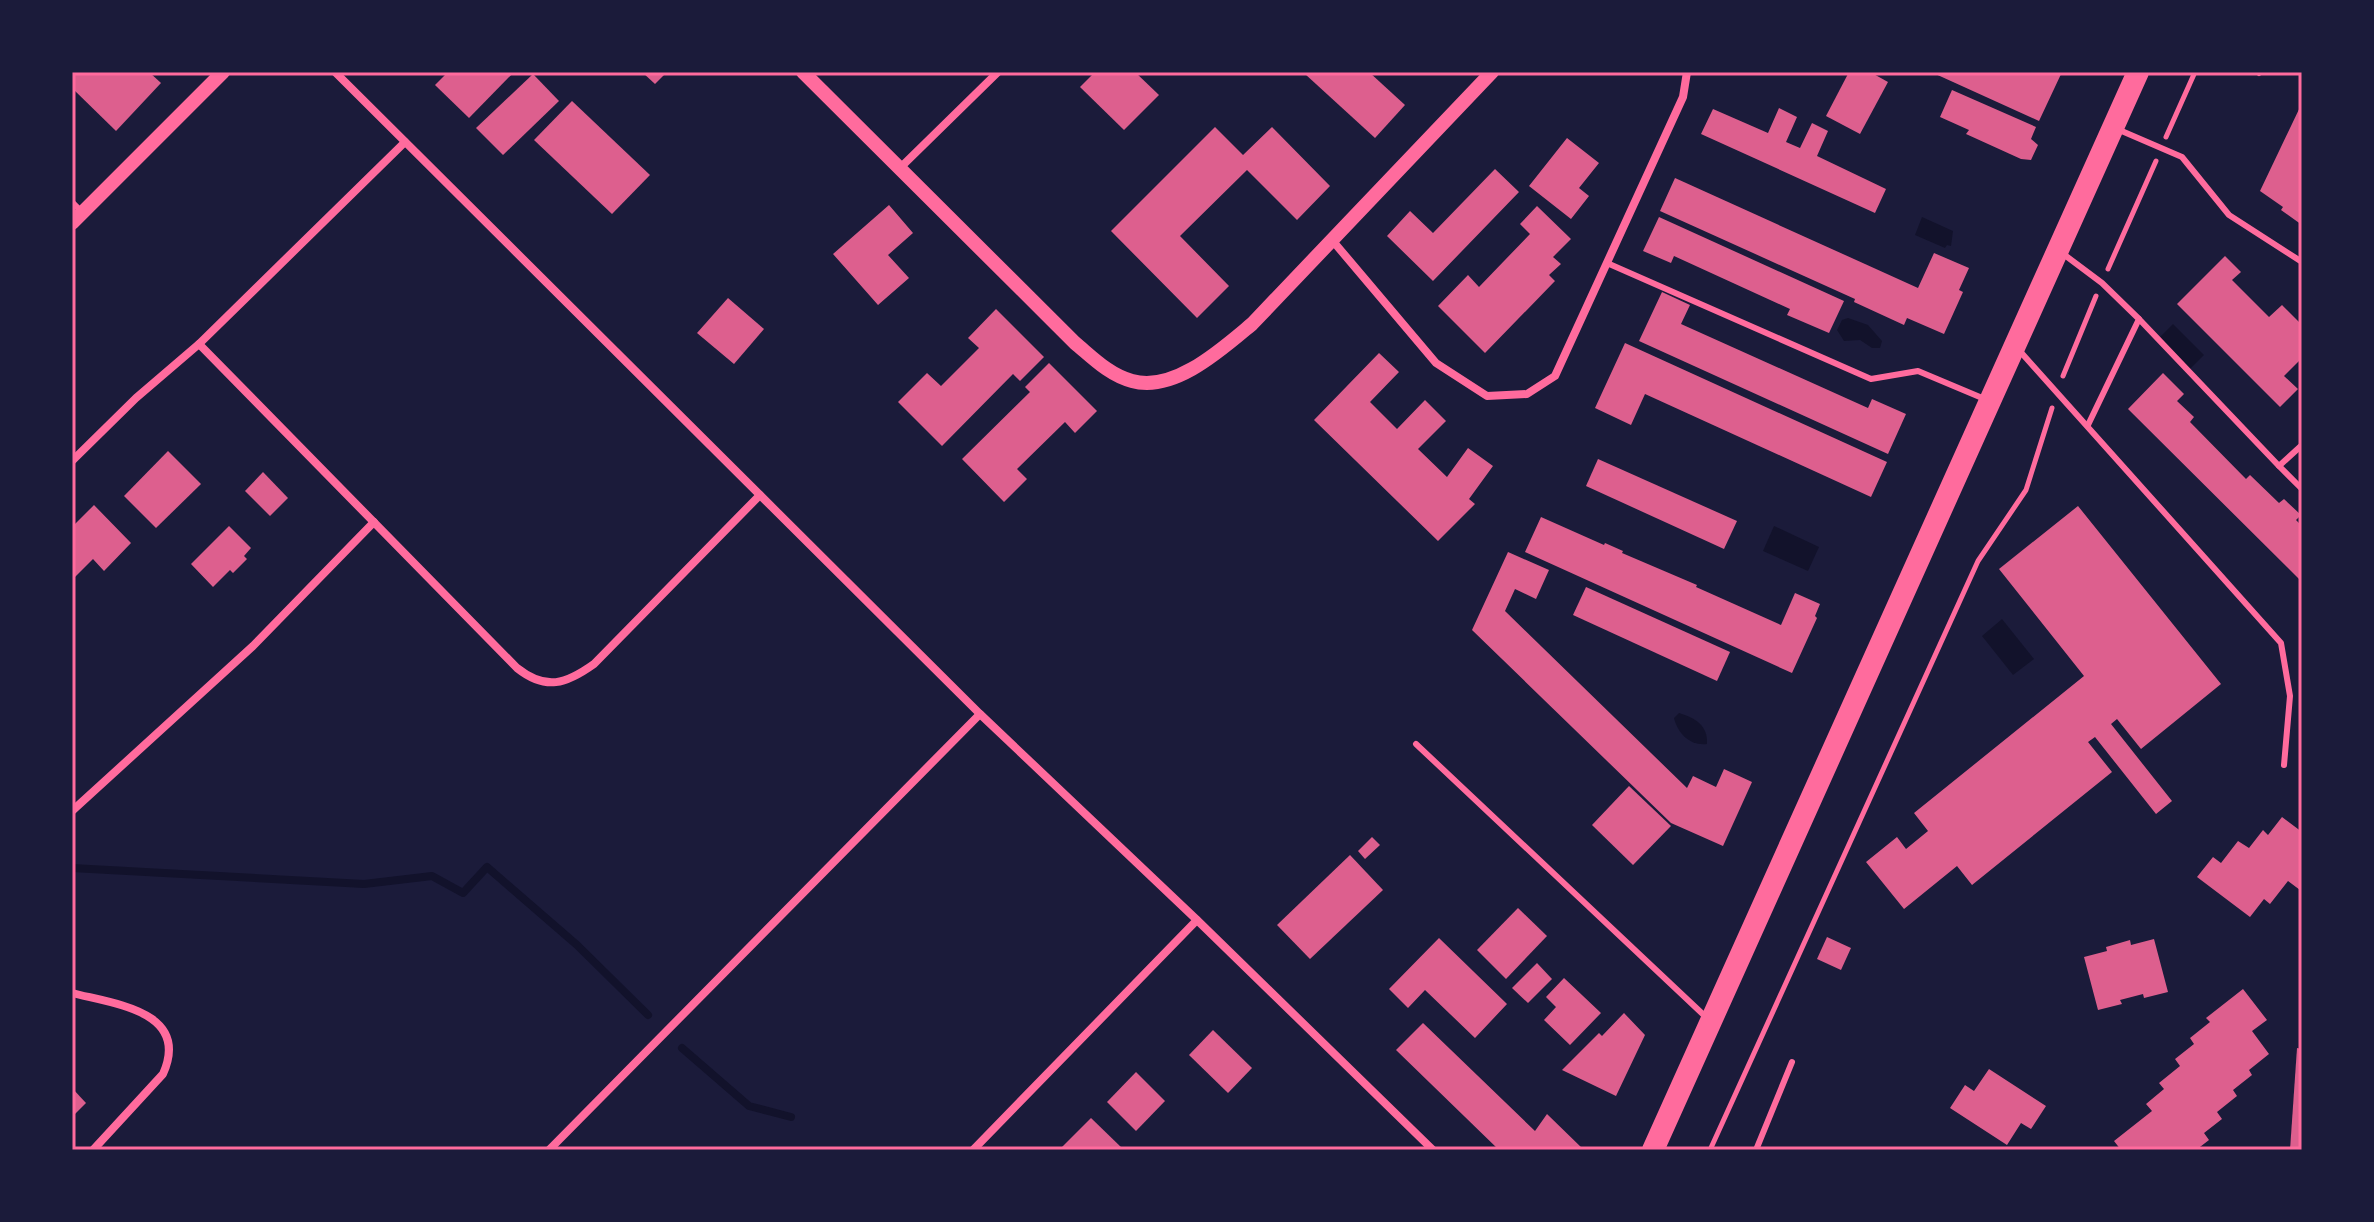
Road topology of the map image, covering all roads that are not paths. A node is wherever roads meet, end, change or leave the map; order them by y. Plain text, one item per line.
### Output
1 (223, 72) edge
2 (335, 72) edge
3 (803, 72) edge
4 (998, 72) edge
5 (1492, 72) edge
6 (1687, 72) edge
7 (2138, 72) edge
8 (2114, 127) junction
9 (405, 142) junction
10 (900, 168) junction
11 (76, 213) edge
12 (1332, 240) junction
13 (2058, 250) junction
14 (2302, 262) edge
15 (1607, 263) junction
16 (2139, 319) junction
17 (199, 344) junction
18 (2015, 347) junction
19 (1991, 401) junction
20 (2088, 425) junction
21 (2302, 445) edge
22 (72, 461) edge
23 (2279, 466) junction
24 (2302, 489) edge
25 (760, 495) junction
26 (374, 522) junction
27 (980, 714) junction
28 (1416, 744) dead end
29 (2284, 765) dead end
30 (72, 811) edge
31 (1197, 920) junction
32 (72, 993) edge
33 (1710, 1022) junction
34 (1792, 1062) dead end
35 (1429, 1149) edge
36 (93, 1150) edge
37 (549, 1150) edge
38 (973, 1150) edge
39 (1653, 1150) edge
40 (1756, 1150) edge

1 - 11 street
2 - 9 street
3 - 10 street
4 - 10 street
5 - 12 street
6 - 15 street
7 - 8 highway
8 - 13 highway
8 - 14 lane
9 - 17 street
9 - 25 street
10 - 12 street
12 - 15 street
13 - 16 lane
13 - 18 highway
15 - 19 lane
16 - 20 lane
16 - 23 lane
17 - 22 street
17 - 26 street
18 - 19 highway
18 - 20 lane
19 - 33 highway
20 - 29 lane
21 - 23 lane
23 - 24 lane
25 - 26 street
25 - 27 street
26 - 30 street
27 - 31 street
27 - 37 street
28 - 33 lane
31 - 35 street
31 - 38 street
32 - 36 street
33 - 39 highway
34 - 40 lane

